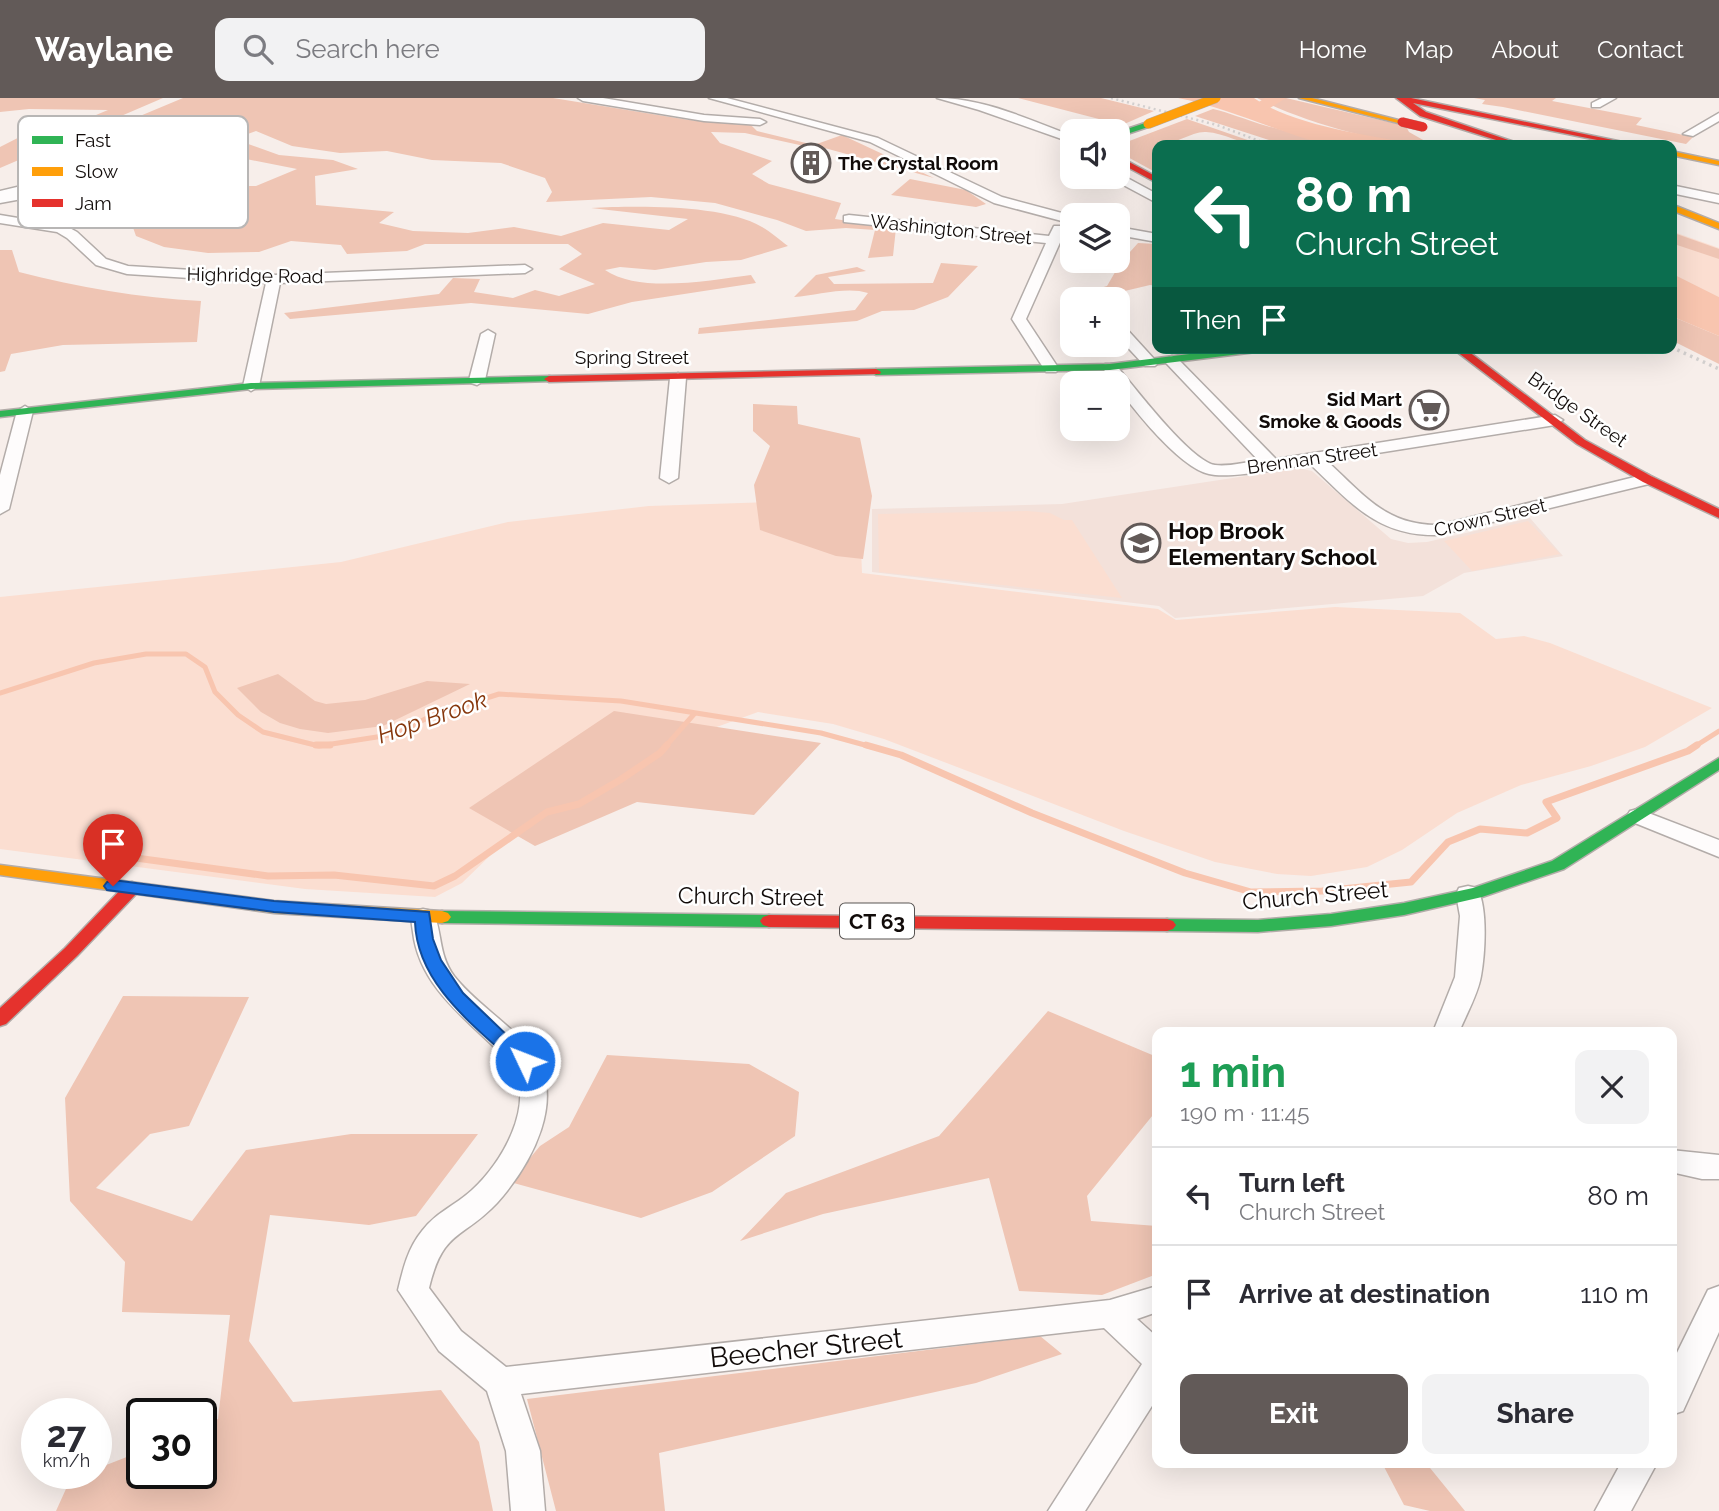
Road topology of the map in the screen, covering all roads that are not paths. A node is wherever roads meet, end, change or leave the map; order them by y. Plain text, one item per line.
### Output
1 (583, 98) edge
2 (714, 98) edge
3 (942, 98) edge
4 (1216, 98) edge
5 (1303, 98) edge
6 (1324, 98) edge
7 (1402, 98) edge
8 (1611, 98) edge
9 (1596, 105) dead end
10 (1447, 107) junction
11 (1719, 116) edge
12 (1400, 119) junction
13 (802, 122) junction
14 (1425, 126) junction
15 (1130, 130) edge
16 (1689, 134) dead end
17 (1060, 135) edge
18 (1466, 140) edge
19 (1478, 140) edge
20 (1494, 140) edge
21 (1596, 140) edge
22 (1677, 154) edge
23 (1719, 163) edge
24 (1130, 170) edge
25 (1130, 175) edge
26 (1152, 179) edge
27 (1677, 190) edge
28 (18, 194) edge
29 (1152, 195) edge
30 (0, 197) edge
31 (1719, 199) edge
32 (1677, 209) edge
33 (1060, 217) edge
34 (1677, 217) edge
35 (0, 219) edge
36 (849, 219) dead end
37 (18, 222) edge
38 (1677, 224) edge
39 (1719, 226) edge
40 (55, 228) edge
41 (1060, 230) edge
42 (1130, 233) edge
43 (1719, 233) edge
44 (1152, 237) edge
45 (1053, 240) junction
46 (1719, 240) edge
47 (525, 269) dead end
48 (274, 279) junction
49 (488, 334) dead end
50 (1130, 341) edge
51 (1222, 354) edge
52 (1465, 354) edge
53 (1172, 361) junction
54 (1150, 363) junction
55 (1110, 368) junction
56 (1051, 369) junction
57 (678, 378) junction
58 (477, 380) junction
59 (251, 386) junction
60 (25, 411) junction
61 (0, 414) edge
62 (1555, 420) junction
63 (1315, 459) junction
64 (6, 465) edge
65 (1272, 465) junction
66 (669, 478) dead end
67 (1647, 479) junction
68 (0, 509) edge
69 (1719, 514) edge
70 (1719, 763) edge
71 (1638, 816) junction
72 (1719, 849) edge
73 (0, 870) edge
74 (132, 888) junction
75 (1468, 894) junction
76 (423, 916) junction
77 (0, 1019) edge
78 (1448, 1027) edge
79 (1677, 1162) edge
80 (1719, 1167) edge
81 (1719, 1299) edge
82 (1152, 1301) edge
83 (1110, 1314) junction
84 (1152, 1353) edge
85 (1152, 1376) edge
86 (501, 1382) junction
87 (1677, 1386) edge
88 (1637, 1468) edge
89 (528, 1511) edge
90 (1065, 1511) edge
91 (1612, 1511) edge

1 - 13 street
2 - 13 street
3 - 17 street
4 - 15 main road, bridge
5 - 12 main road
6 - 12 main road
7 - 10 main road
7 - 14 main road
7 - 14 main road
8 - 9 street
10 - 14 main road
10 - 21 main road
11 - 16 street
12 - 14 main road, bridge
13 - 33 street
14 - 18 main road
14 - 19 main road
14 - 20 main road
22 - 23 main road
24 - 26 main road
25 - 29 street
27 - 31 street
28 - 30 street
32 - 39 main road
34 - 43 main road
35 - 37 street, Highridge Road
36 - 45 street, Washington Street
38 - 46 main road
40 - 48 street, Highridge Road
41 - 45 street
42 - 44 street
45 - 56 street
47 - 48 street, Highridge Road
48 - 59 street
49 - 58 street
50 - 54 street
51 - 53 main road, Spring Street
52 - 62 main road, Bridge Street
53 - 54 main road, Spring Street
53 - 65 street
54 - 55 main road, Spring Street
55 - 56 main road, Spring Street
55 - 65 street, Brennan Street
56 - 57 main road, Spring Street
57 - 58 main road, Spring Street
57 - 66 street
58 - 59 main road, Spring Street
59 - 60 main road, Spring Street
60 - 61 main road, Spring Street
60 - 64 street
62 - 63 street, Brennan Street
62 - 67 main road, Bridge Street
63 - 65 street, Brennan Street
63 - 67 street, Crown Street
64 - 68 street
67 - 69 main road, Bridge Street
70 - 71 main road, Church Street / CT 63
71 - 72 street
71 - 75 main road, Church Street / CT 63
73 - 74 main road, Church Street / CT 63
74 - 76 main road, Church Street / CT 63
74 - 77 main road
75 - 76 main road, Church Street / CT 63
75 - 78 street
76 - 86 street
79 - 80 street
81 - 87 street
82 - 83 street, Beecher Street
83 - 84 street
83 - 86 street, Beecher Street
85 - 90 street
86 - 89 street
88 - 91 street

